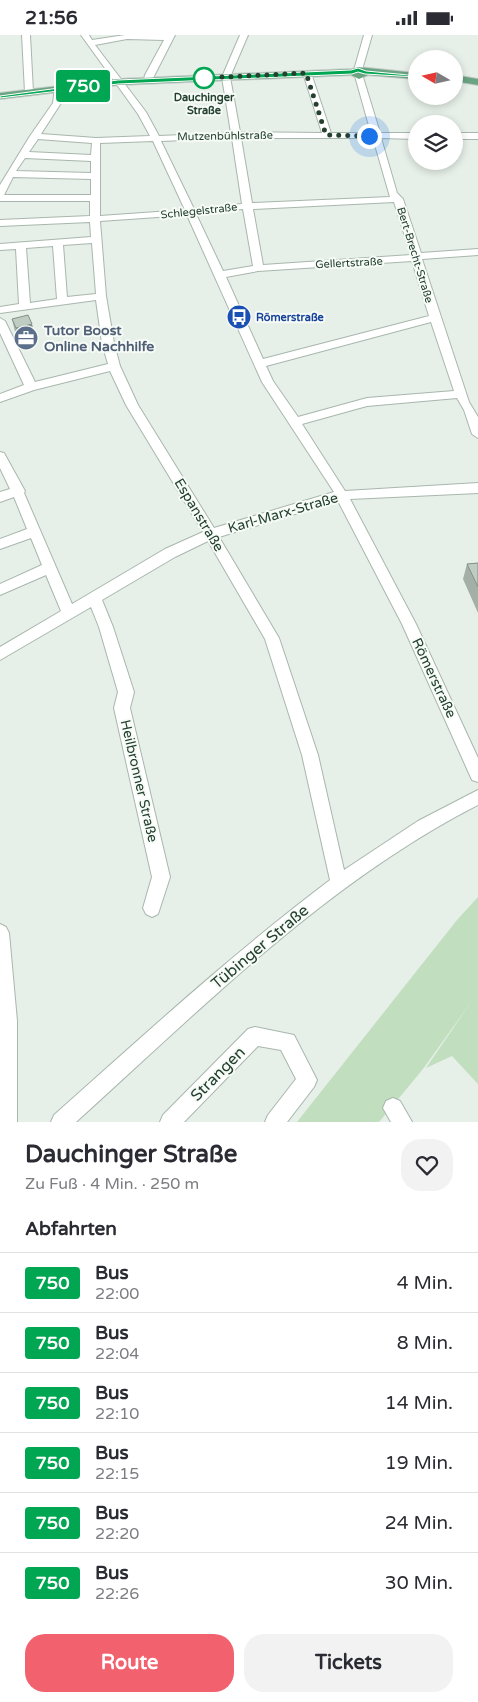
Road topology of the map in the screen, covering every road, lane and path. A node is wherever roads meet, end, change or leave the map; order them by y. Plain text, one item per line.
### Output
1 (26, 35) edge
2 (85, 35) edge
3 (244, 35) edge
4 (368, 35) edge
5 (170, 37) edge
6 (90, 43) junction
7 (306, 73) junction
8 (359, 73) junction
9 (408, 76) edge
10 (226, 77) junction
11 (148, 80) junction
12 (463, 80) edge
13 (118, 82) junction
14 (478, 82) edge
15 (58, 89) junction
16 (29, 92) junction
17 (0, 96) edge
18 (235, 135) junction
19 (326, 135) junction
20 (34, 136) junction
21 (374, 136) junction
22 (408, 136) edge
23 (463, 136) edge
24 (478, 136) edge
25 (156, 138) junction
26 (96, 141) junction
27 (24, 155) junction
28 (95, 158) junction
29 (10, 174) junction
30 (95, 176) junction
31 (0, 196) edge
32 (94, 198) junction
33 (398, 199) junction
34 (248, 206) junction
35 (190, 211) junction
36 (94, 219) junction
37 (0, 223) edge
38 (96, 240) junction
39 (58, 243) junction
40 (0, 247) edge
41 (21, 247) junction
42 (478, 252) edge
43 (415, 258) junction
44 (258, 268) junction
45 (220, 275) junction
46 (101, 296) junction
47 (62, 301) junction
48 (25, 307) junction
49 (0, 310) edge
50 (434, 318) junction
51 (0, 321) edge
52 (259, 364) junction
53 (114, 366) junction
54 (31, 387) junction
55 (461, 394) junction
56 (0, 398) edge
57 (296, 422) junction
58 (478, 434) edge
59 (0, 456) edge
60 (478, 488) edge
61 (19, 491) junction
62 (341, 496) junction
63 (0, 497) edge
64 (35, 531) junction
65 (211, 534) junction
66 (0, 544) edge
67 (48, 568) junction
68 (0, 590) edge
69 (94, 598) junction
70 (69, 613) junction
71 (0, 653) edge
72 (478, 775) edge
73 (478, 797) edge
74 (339, 884) junction
75 (152, 908) dead end
76 (0, 933) edge
77 (7, 1122) edge
78 (61, 1122) edge
79 (170, 1122) edge
80 (275, 1122) edge

1 - 16 street
2 - 6 street, Römerstraße
3 - 10 street
4 - 8 street
5 - 6 street
5 - 11 street
6 - 13 street, Römerstraße
7 - 8 main road
7 - 10 main road
7 - 19 street
8 - 9 main road
8 - 21 street, Bert-Brecht-Straße
10 - 11 main road
10 - 18 street
11 - 13 main road
12 - 14 main road
13 - 15 main road
13 - 25 street, Römerstraße
15 - 16 main road
15 - 20 street
16 - 17 main road
18 - 19 street, Mutzenbühlstraße
18 - 25 street, Mutzenbühlstraße
18 - 34 street
19 - 21 street, Mutzenbühlstraße
20 - 26 street, Mutzenbühlstraße
20 - 27 street
21 - 22 street, Mutzenbühlstraße
21 - 33 street, Bert-Brecht-Straße
23 - 24 street
25 - 26 street, Mutzenbühlstraße
25 - 35 street, Römerstraße
26 - 28 street, Espanstraße
27 - 28 street
27 - 29 street
28 - 30 street, Espanstraße
29 - 30 street
29 - 31 street
30 - 32 street, Espanstraße
31 - 32 street
32 - 36 street, Espanstraße
33 - 34 street, Schlegelstraße
33 - 43 street, Bert-Brecht-Straße
34 - 35 street, Schlegelstraße
34 - 44 street
35 - 36 street, Schlegelstraße
35 - 45 street, Römerstraße
36 - 37 street, Schlegelstraße
36 - 38 street, Espanstraße
38 - 39 street
38 - 46 street, Espanstraße
39 - 41 street
39 - 47 street
40 - 41 street
41 - 48 street
42 - 43 street, Gellertstraße
43 - 44 street, Gellertstraße
43 - 50 street, Bert-Brecht-Straße
44 - 45 street, Gellertstraße
45 - 52 street, Römerstraße
46 - 47 street
46 - 53 street, Espanstraße
47 - 48 street
48 - 49 street
50 - 52 street
50 - 55 street, Bert-Brecht-Straße
51 - 54 street
52 - 57 street, Römerstraße
53 - 54 street
53 - 65 street, Espanstraße
54 - 56 street
55 - 57 street
55 - 58 street, Bert-Brecht-Straße
57 - 62 street, Römerstraße
59 - 61 street
60 - 62 street, Karl-Marx-Straße
61 - 63 street
61 - 64 street
62 - 65 street, Karl-Marx-Straße
62 - 72 street, Römerstraße
64 - 66 street
64 - 67 street
65 - 69 street, Karl-Marx-Straße
65 - 74 street, Espanstraße
67 - 68 street
67 - 70 street
69 - 70 street, Karl-Marx-Straße
69 - 75 street, Heilbronner Straße
70 - 71 street, Karl-Marx-Straße
73 - 74 street, Tübinger Straße
74 - 78 street, Tübinger Straße
76 - 77 street
79 - 80 street, Strangen

